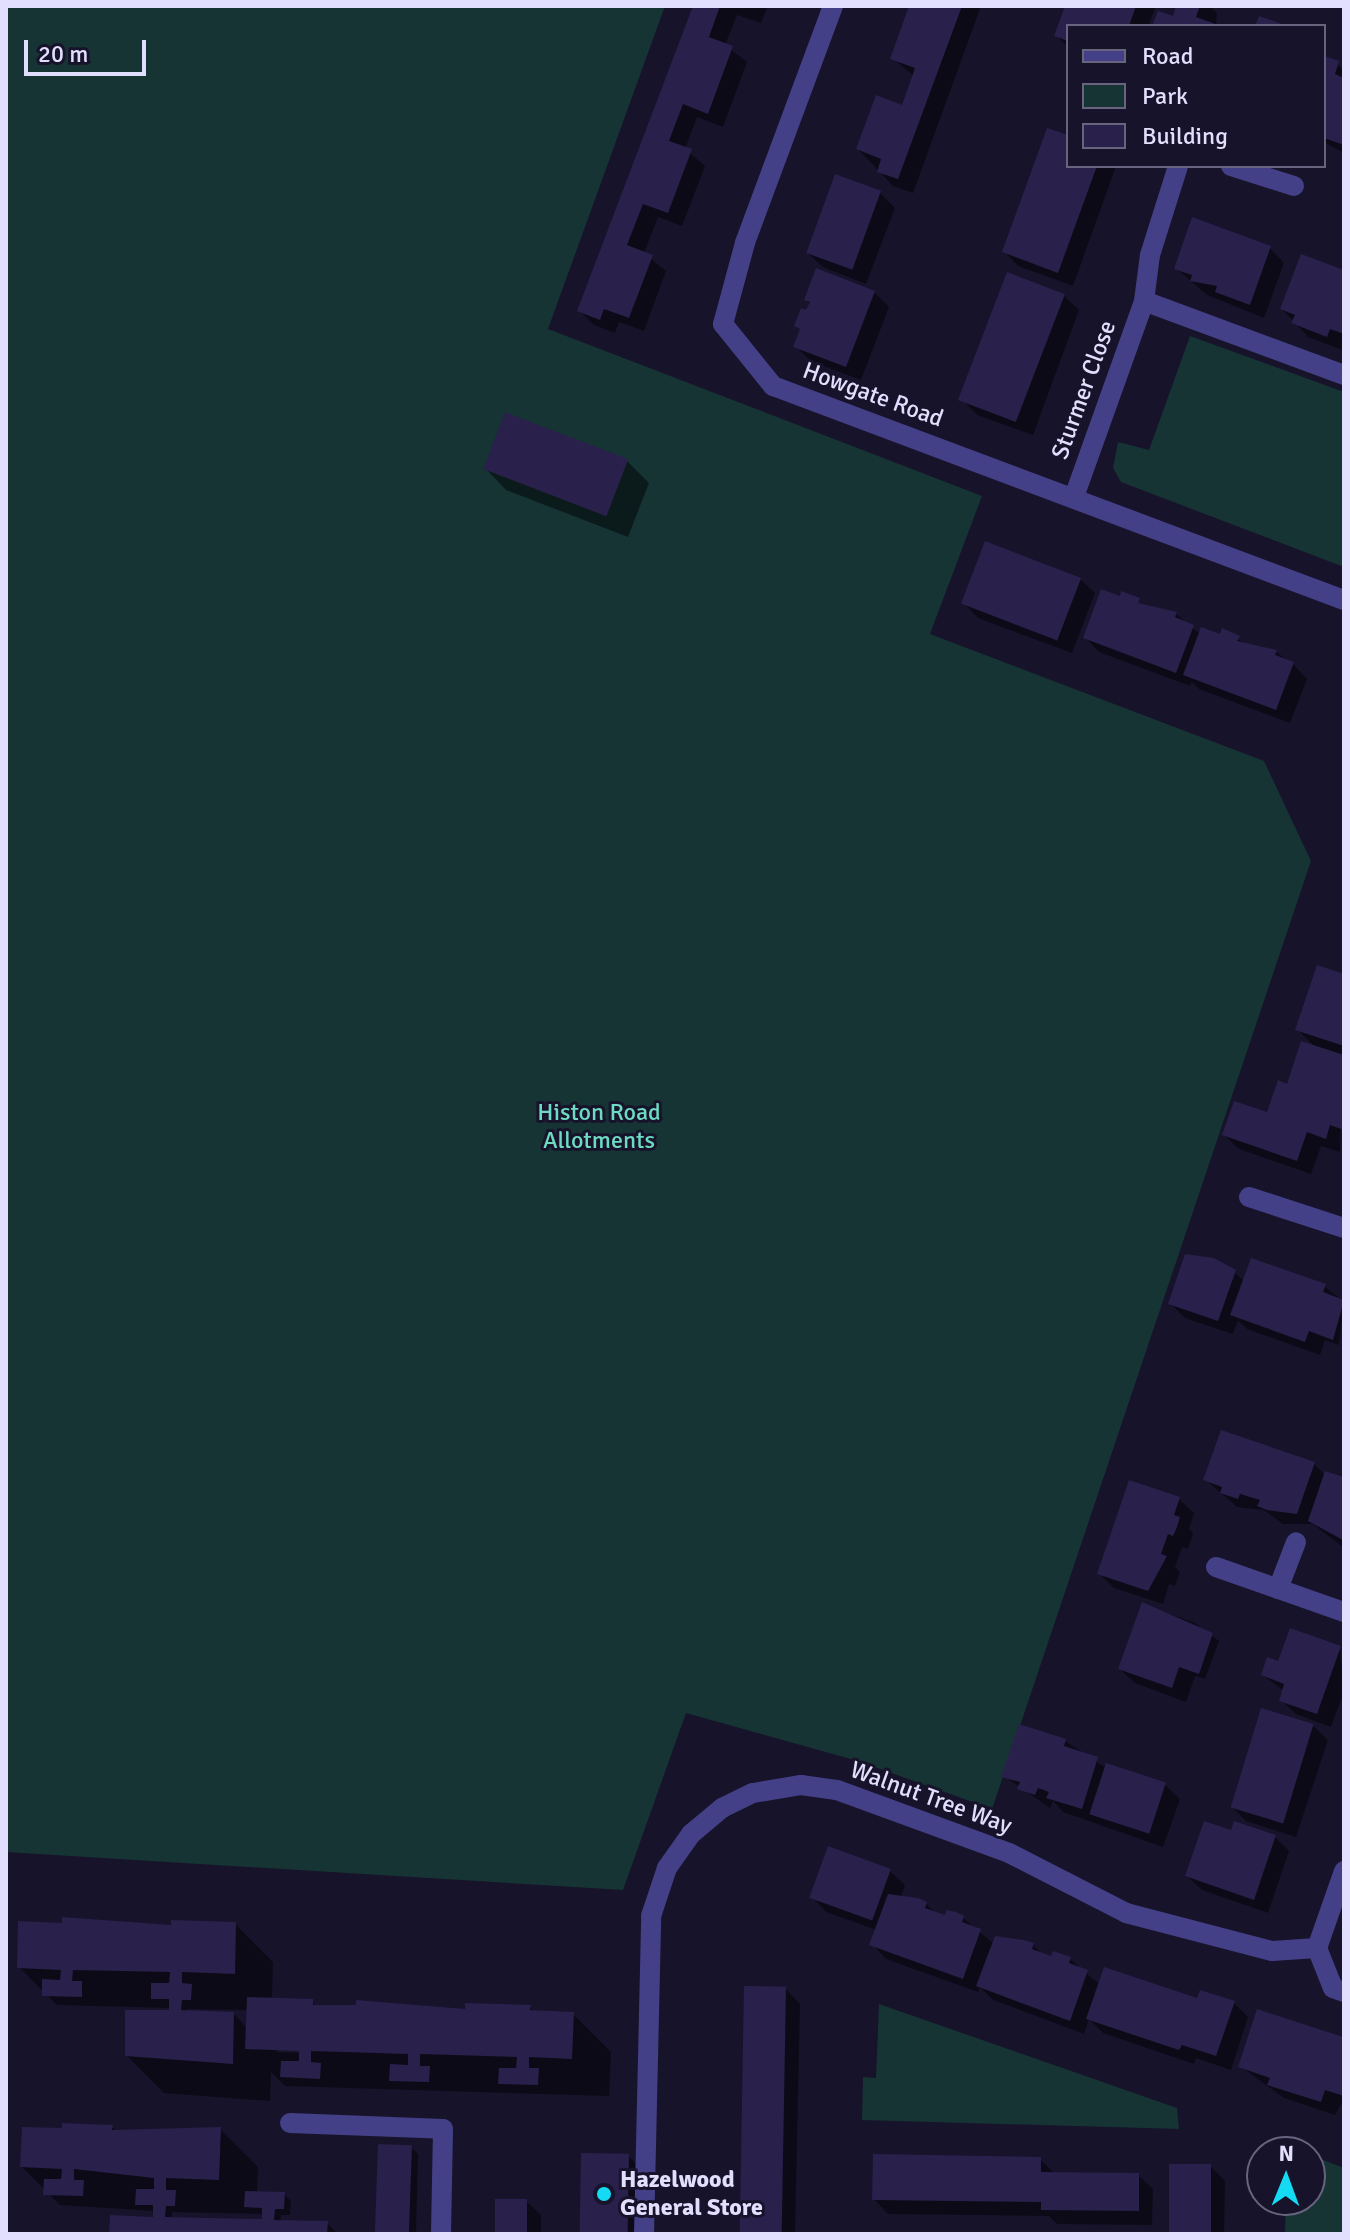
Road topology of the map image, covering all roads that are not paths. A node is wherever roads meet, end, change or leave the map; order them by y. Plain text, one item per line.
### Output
1 (833, 6) edge
2 (1177, 168) edge
3 (1237, 168) edge
4 (1294, 186) dead end
5 (1144, 301) junction
6 (1344, 375) edge
7 (1074, 497) junction
8 (1344, 600) edge
9 (1249, 1197) dead end
10 (1344, 1228) edge
11 (1296, 1542) dead end
12 (1216, 1567) dead end
13 (1278, 1589) junction
14 (1344, 1612) edge
15 (1344, 1871) edge
16 (1317, 1948) junction
17 (1344, 1992) edge
18 (290, 2123) dead end
19 (441, 2234) edge
20 (644, 2234) edge

1 - 7 street, Howgate Road
2 - 5 street, Sturmer Close
3 - 4 street
5 - 6 street, Sturmer Close
5 - 7 street, Sturmer Close
7 - 8 street, Howgate Road
9 - 10 street
11 - 13 street
12 - 13 street
13 - 14 street
15 - 16 street
16 - 17 street
16 - 20 street, Walnut Tree Way
18 - 19 street

